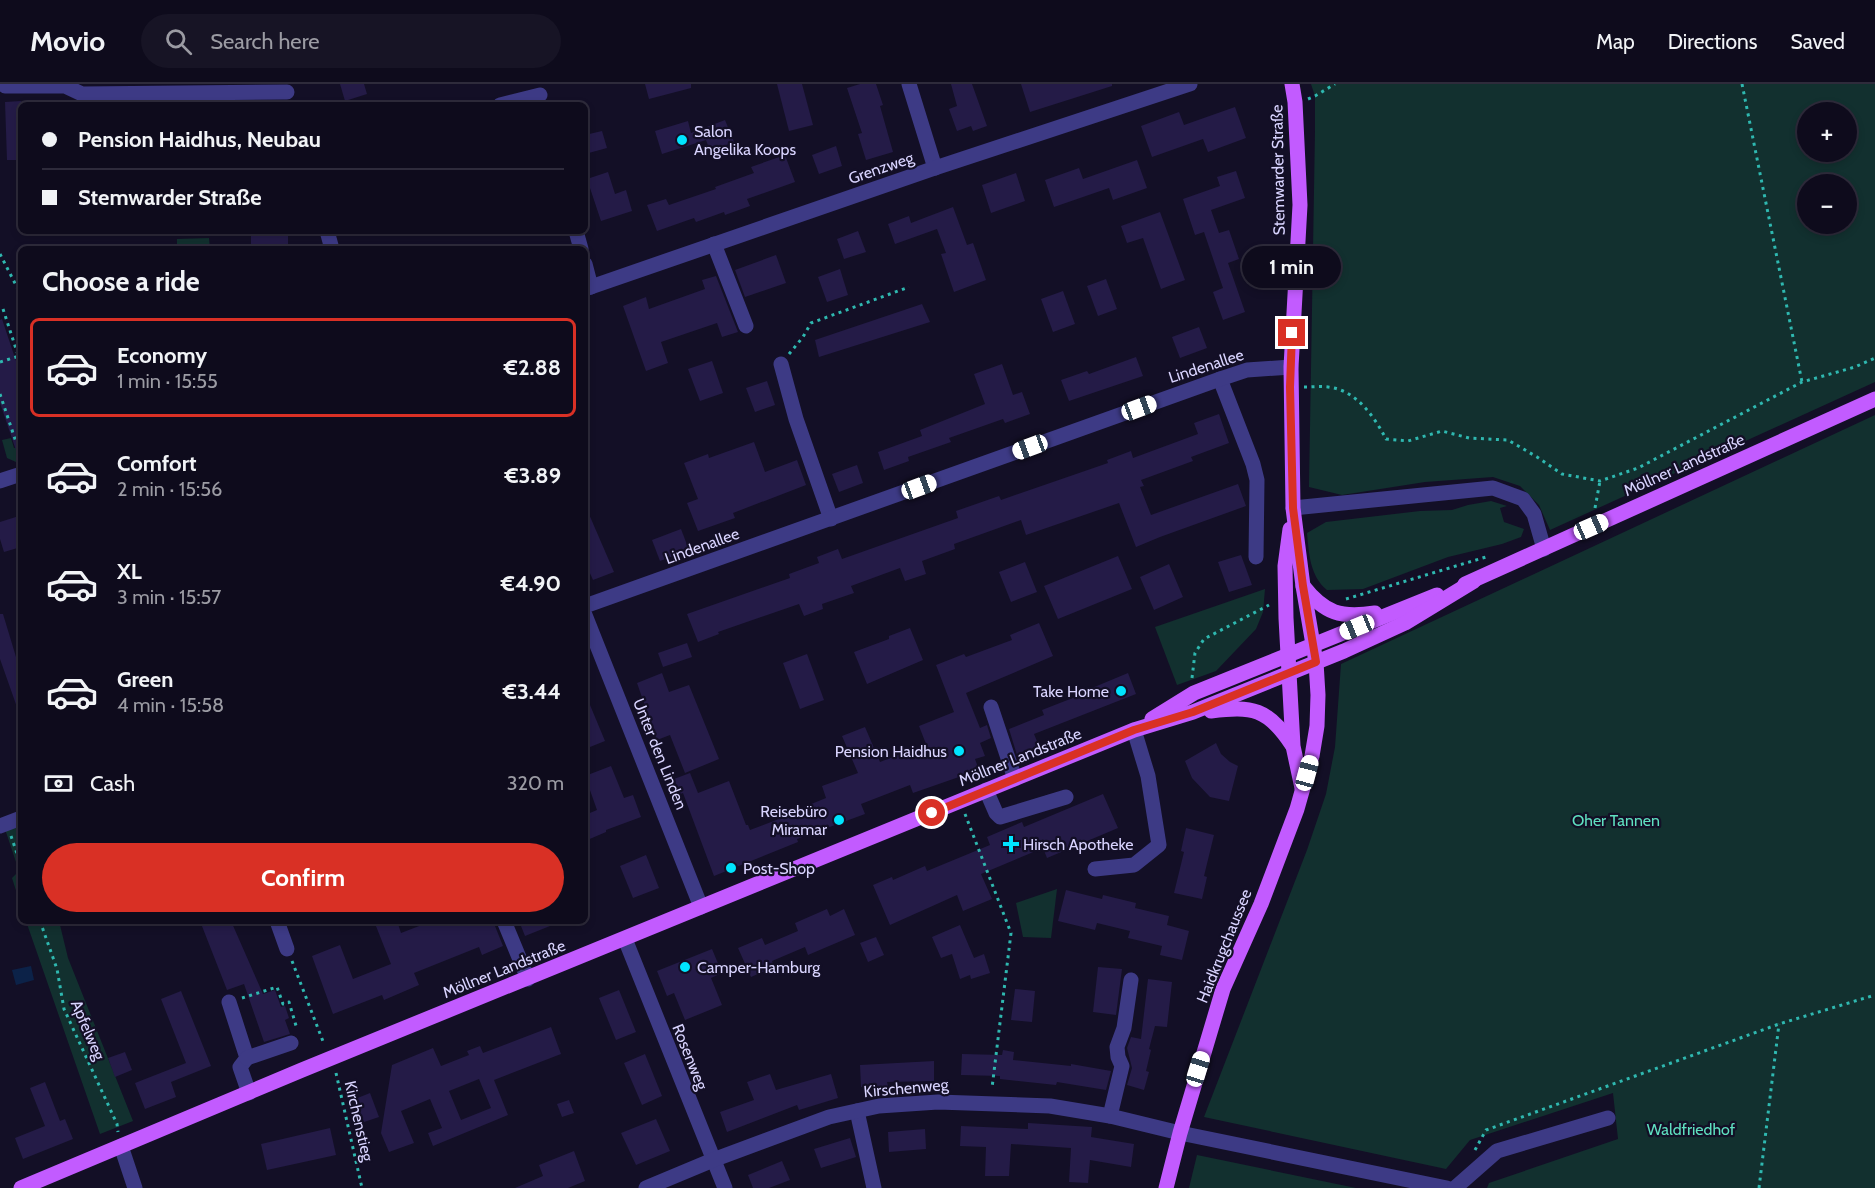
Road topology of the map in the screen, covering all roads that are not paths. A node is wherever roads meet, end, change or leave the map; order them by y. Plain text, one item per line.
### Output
1 (909, 84) edge
2 (1190, 84) edge
3 (1292, 84) edge
4 (5, 86) dead end
5 (288, 94) edge
6 (540, 95) edge
7 (512, 102) edge
8 (935, 168) junction
9 (714, 244) junction
10 (588, 288) edge
11 (746, 326) dead end
12 (781, 364) road end
13 (1291, 367) junction
14 (1220, 379) junction
15 (1875, 399) edge
16 (18, 475) edge
17 (0, 481) edge
18 (1293, 508) junction
19 (831, 519) junction
20 (1544, 549) junction
21 (1256, 557) dead end
22 (1474, 581) junction
23 (1303, 586) junction
24 (588, 605) edge
25 (1398, 610) junction
26 (588, 623) edge
27 (1312, 645) junction
28 (1287, 655) junction
29 (1316, 662) junction
30 (1288, 673) junction
31 (992, 707) dead end
32 (1193, 712) junction
33 (1134, 730) junction
34 (1293, 746) junction
35 (1015, 778) junction
36 (986, 790) junction
37 (1303, 790) junction
38 (1066, 796) dead end
39 (1095, 869) dead end
40 (701, 907) junction
41 (278, 924) edge
42 (505, 924) edge
43 (625, 939) junction
44 (287, 949) road end
45 (528, 979) junction
46 (1131, 980) dead end
47 (229, 1002) road end
48 (291, 1043) road end
49 (247, 1058) junction
50 (249, 1093) junction
51 (857, 1111) junction
52 (1110, 1116) junction
53 (1608, 1118) dead end
54 (1180, 1133) junction
55 (121, 1146) junction
56 (713, 1160) junction
57 (21, 1188) edge
58 (135, 1188) edge
59 (646, 1188) edge
60 (724, 1188) edge
61 (873, 1188) edge
62 (1166, 1188) edge
63 (1447, 1188) edge
64 (1455, 1188) edge

1 - 8 street
2 - 8 street, Grenzweg
3 - 13 main road, Stemwarder Straße
4 - 5 street
6 - 7 street
8 - 9 street, Grenzweg
9 - 10 street, Grenzweg
9 - 11 street
12 - 19 street
13 - 14 street, Lindenallee
13 - 18 main road, Stemwarder Straße
14 - 19 street, Lindenallee
14 - 21 street
15 - 20 main road, Möllner Landstraße
16 - 17 street
18 - 20 street
18 - 23 main road, Stemwarder Straße
18 - 28 main road, Stemwarder Straße
19 - 24 street, Lindenallee
20 - 22 main road, Möllner Landstraße
22 - 25 main road, Möllner Landstraße
22 - 29 main road, Möllner Landstraße
23 - 25 main road
23 - 27 main road, Stemwarder Straße
25 - 27 main road, Möllner Landstraße
26 - 40 street, Unter den Linden
27 - 28 main road, Möllner Landstraße
27 - 29 main road, Stemwarder Straße
28 - 30 main road, Stemwarder Straße
28 - 33 main road, Möllner Landstraße
29 - 30 main road, Möllner Landstraße
29 - 37 main road, Haidkrugchaussee
30 - 32 main road, Möllner Landstraße
30 - 34 main road
31 - 35 street
32 - 33 main road, Möllner Landstraße
32 - 34 main road
33 - 35 main road, Möllner Landstraße
33 - 39 street
34 - 37 main road
35 - 36 main road, Möllner Landstraße
36 - 38 street
36 - 40 main road, Möllner Landstraße
37 - 54 main road, Haidkrugchaussee
40 - 43 main road, Möllner Landstraße
41 - 44 street
42 - 45 street
43 - 45 main road, Möllner Landstraße
43 - 56 street, Rosenweg
45 - 50 main road, Möllner Landstraße
46 - 52 street
47 - 49 street
48 - 49 street
49 - 50 street
50 - 55 main road, Möllner Landstraße
51 - 52 street, Kirschenweg
51 - 56 street, Kirschenweg
51 - 61 street
52 - 54 street, Kirschenweg
53 - 64 street
54 - 62 main road, Haidkrugchaussee
54 - 63 street, Kirschenweg
55 - 57 main road, Möllner Landstraße
55 - 58 street
56 - 59 street, Kirschenweg
56 - 60 street, Rosenweg

